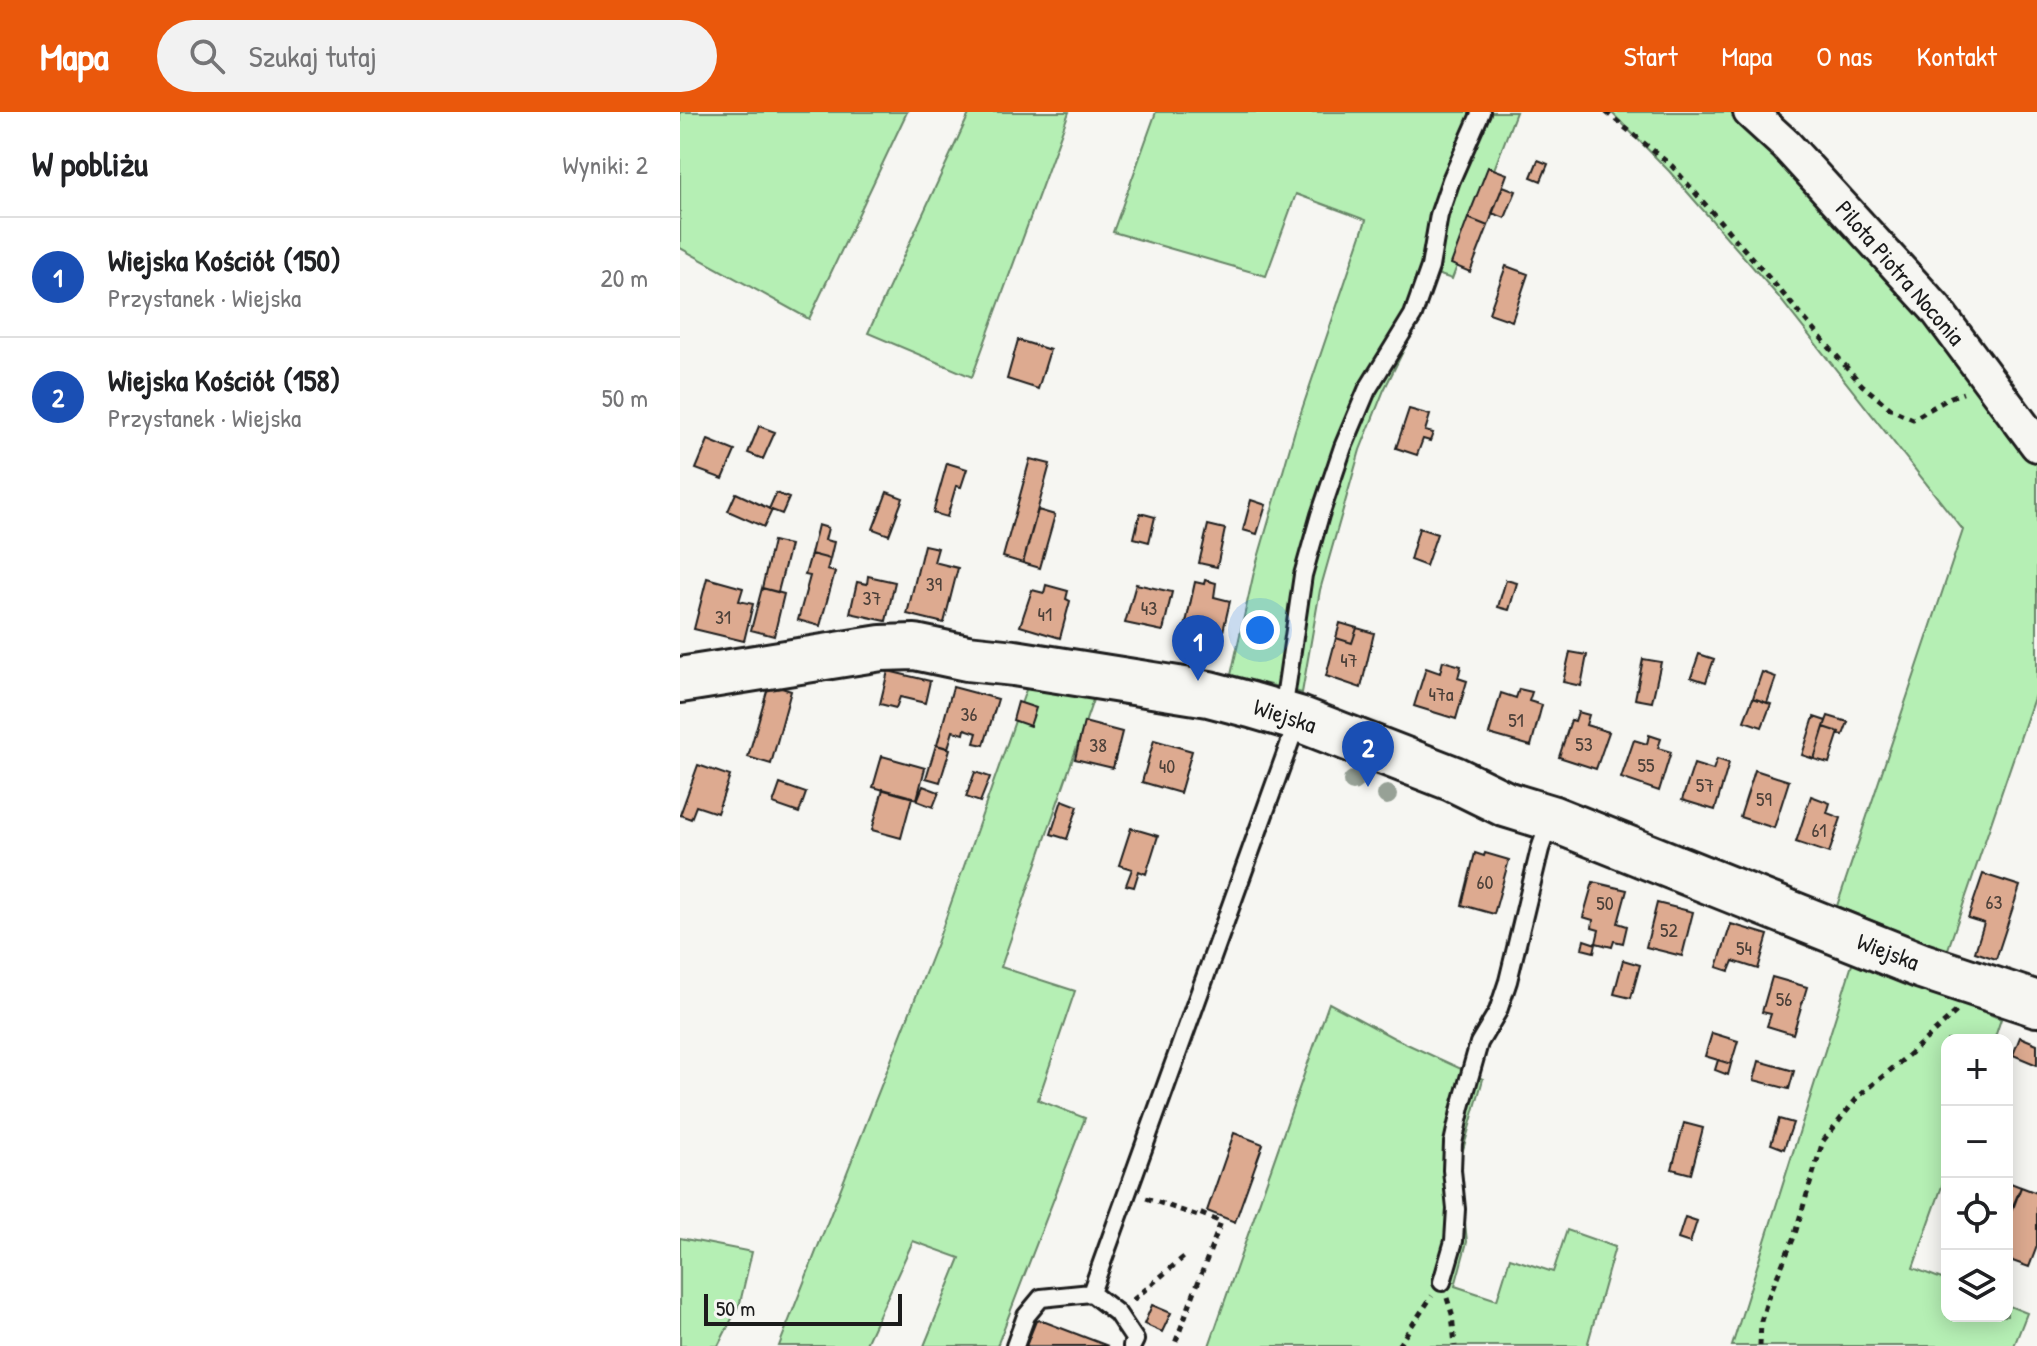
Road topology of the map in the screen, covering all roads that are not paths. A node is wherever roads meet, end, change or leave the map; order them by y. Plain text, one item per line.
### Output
1 (1481, 112) edge
2 (1750, 112) edge
3 (2037, 445) edge
4 (680, 680) edge
5 (1291, 716) junction
6 (1551, 818) junction
7 (2037, 1004) edge
8 (1442, 1282) road end
9 (1091, 1293) junction
10 (1015, 1346) edge
11 (1132, 1346) edge

1 - 5 lane
2 - 3 street, Pilota Piotra Noconia
4 - 5 street, Wiejska
5 - 6 street, Wiejska
5 - 9 lane
6 - 7 street, Wiejska
6 - 8 lane
9 - 10 lane
9 - 11 lane

